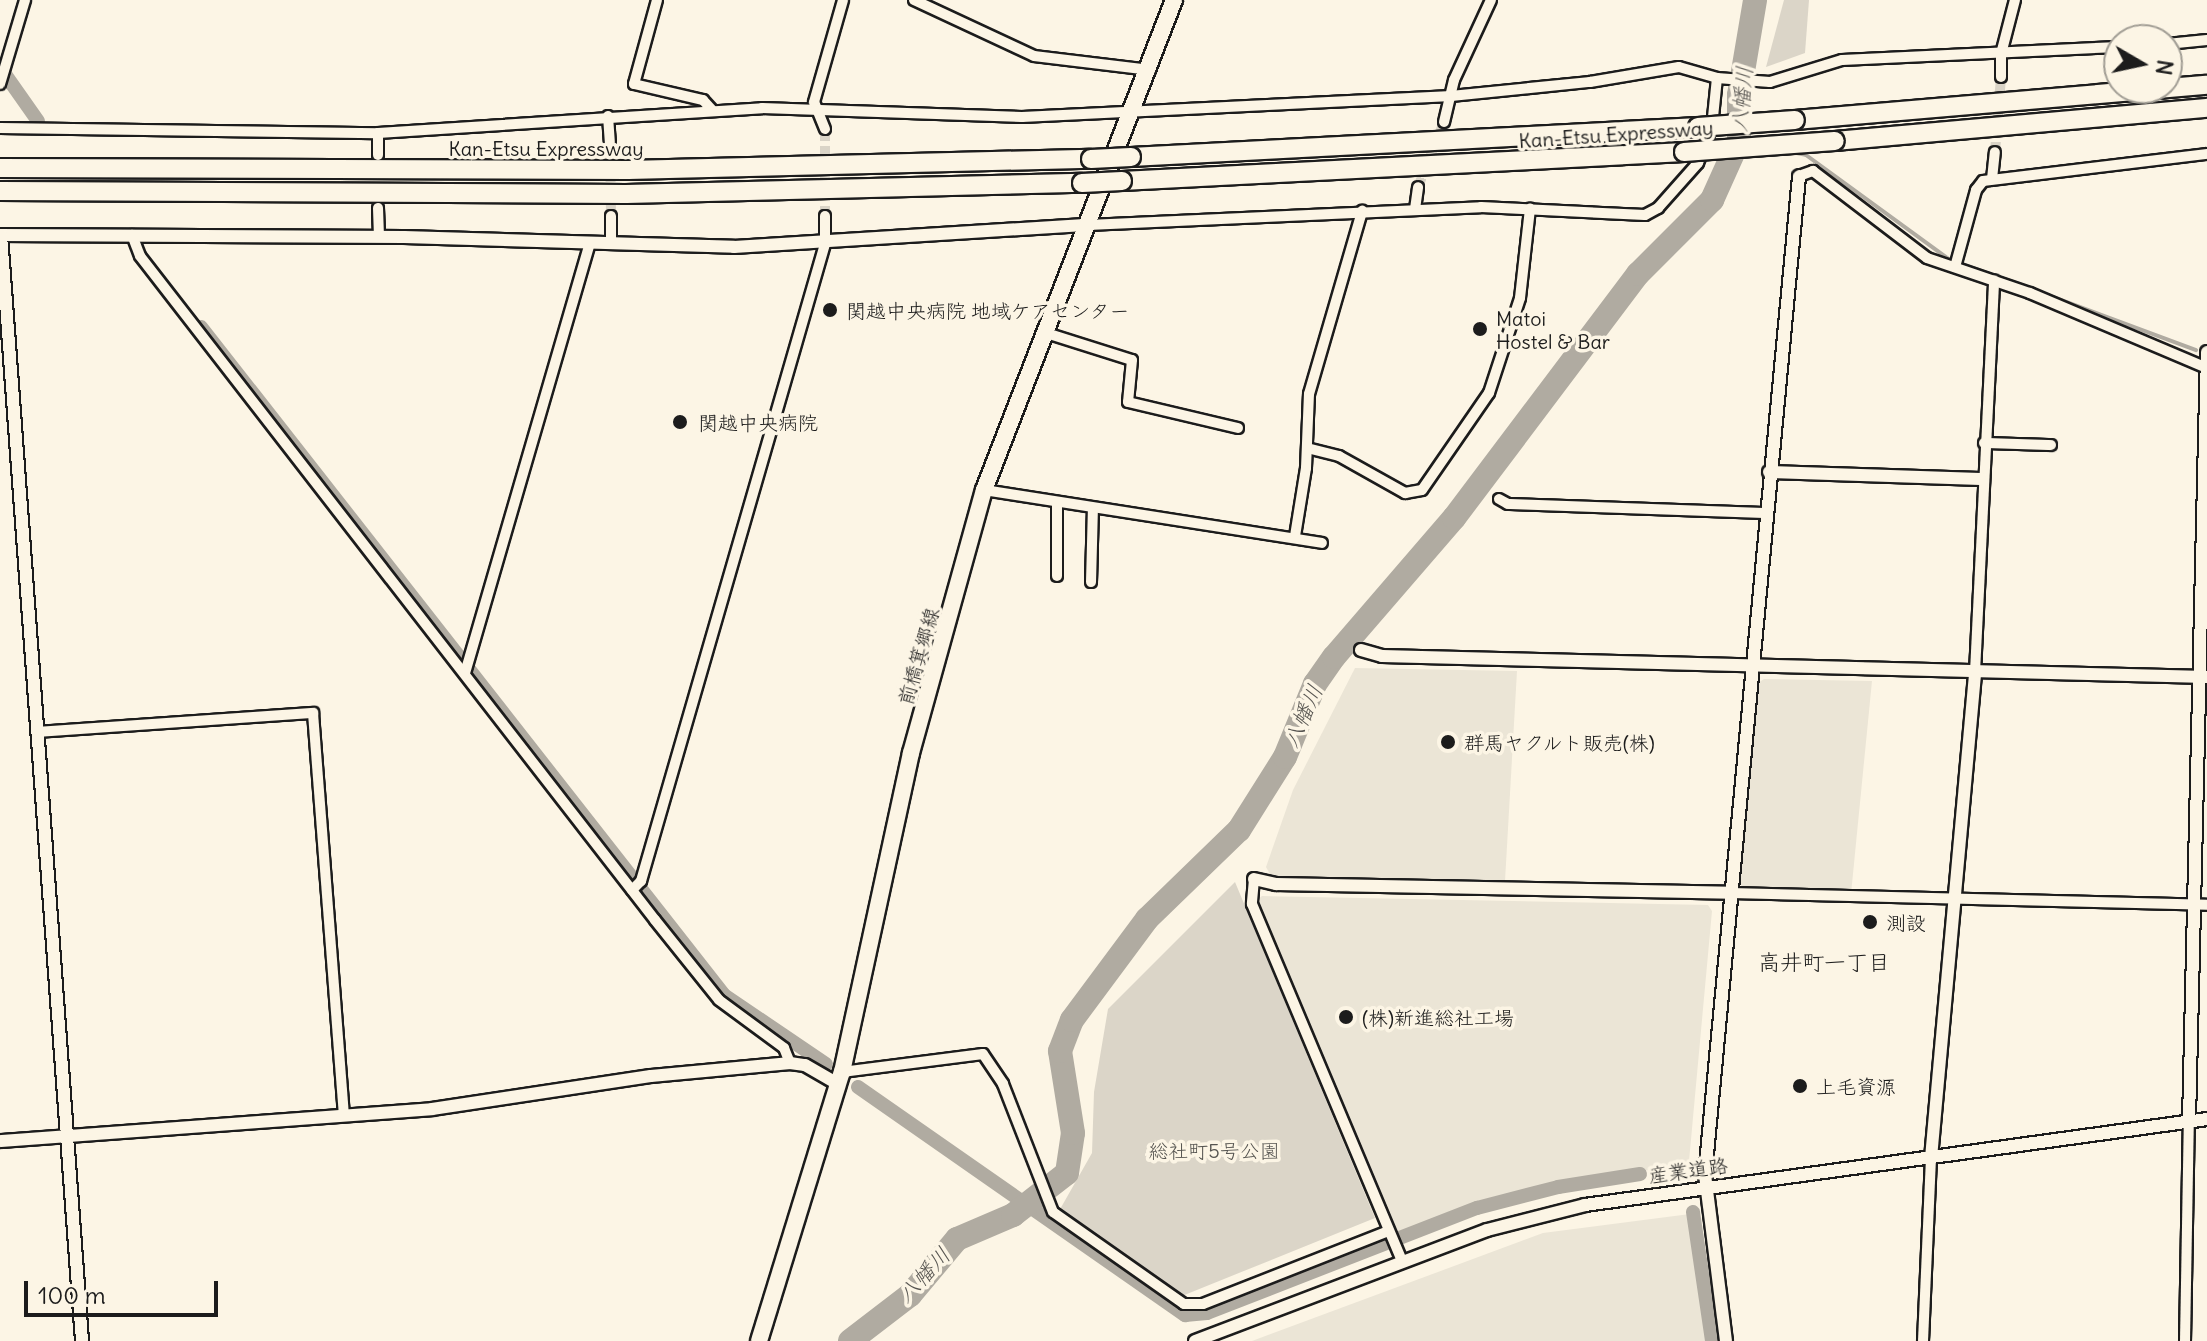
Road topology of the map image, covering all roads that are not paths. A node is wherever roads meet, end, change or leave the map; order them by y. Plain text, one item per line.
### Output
1 (25, 0) edge
2 (657, 0) edge
3 (843, 0) edge
4 (914, 0) edge
5 (1174, 0) edge
6 (2015, 0) edge
7 (1487, 1) edge
8 (2207, 40) edge
9 (2183, 42) edge
10 (2103, 48) edge
11 (2001, 54) junction
12 (1150, 70) junction
13 (2001, 77) tunnel mouth
14 (1721, 78) junction
15 (0, 84) edge
16 (2207, 85) edge
17 (1451, 96) junction
18 (2207, 108) edge
19 (820, 109) junction
20 (712, 110) junction
21 (1135, 110) junction
22 (608, 116) junction
23 (1444, 122) tunnel mouth
24 (0, 128) edge
25 (825, 129) tunnel mouth
26 (378, 133) junction
27 (610, 142) tunnel mouth
28 (1995, 152) tunnel mouth
29 (2207, 154) edge
30 (378, 155) dead end
31 (0, 168) edge
32 (1799, 176) joint
33 (1992, 179) junction
34 (1418, 187) tunnel mouth
35 (0, 191) edge
36 (378, 208) dead end
37 (1415, 209) junction
38 (1530, 209) junction
39 (1362, 211) junction
40 (611, 216) tunnel mouth
41 (825, 216) tunnel mouth
42 (0, 221) edge
43 (1088, 225) junction
44 (1, 235) edge
45 (132, 235) junction
46 (379, 237) junction
47 (590, 244) junction
48 (611, 244) junction
49 (825, 244) junction
50 (1955, 267) junction
51 (1994, 280) junction
52 (1043, 332) junction
53 (2207, 352) edge
54 (2205, 368) edge
55 (1238, 428) dead end
56 (1984, 443) junction
57 (2051, 445) dead end
58 (1307, 448) junction
59 (1769, 472) junction
60 (1982, 479) junction
61 (984, 490) junction
62 (1499, 499) dead end
63 (1057, 502) junction
64 (1093, 508) junction
65 (1766, 513) junction
66 (1295, 536) junction
67 (1322, 543) dead end
68 (1057, 576) dead end
69 (1091, 582) dead end
70 (1361, 650) dead end
71 (1752, 666) junction
72 (1975, 672) junction
73 (465, 673) junction
74 (2203, 677) edge
75 (38, 732) junction
76 (1254, 879) joint
77 (632, 890) junction
78 (1731, 893) junction
79 (1954, 899) junction
80 (2192, 905) junction
81 (2207, 905) edge
82 (790, 1063) junction
83 (840, 1078) junction
84 (344, 1115) junction
85 (2207, 1119) edge
86 (2189, 1121) junction
87 (67, 1136) junction
88 (0, 1141) edge
89 (1931, 1158) junction
90 (1704, 1188) junction
91 (1386, 1232) junction
92 (1402, 1261) junction
93 (82, 1341) edge
94 (759, 1341) edge
95 (1195, 1341) edge
96 (1726, 1341) edge
97 (1923, 1341) edge
98 (2185, 1341) edge

1 - 15 street
2 - 20 street
3 - 19 street
4 - 12 street
5 - 12 main road, 前橋箕郷線
6 - 11 street
7 - 17 street
8 - 9 street
10 - 11 street
11 - 13 street
11 - 14 street
12 - 21 main road, 前橋箕郷線
14 - 17 street
14 - 38 street
16 - 31 highway, Kan-Etsu Expressway, bridge
17 - 21 street
17 - 23 street
18 - 35 highway, Kan-Etsu Expressway, bridge
19 - 20 street
19 - 21 street
19 - 25 street
20 - 22 street
21 - 43 main road, 前橋箕郷線
22 - 26 street
22 - 27 street
24 - 26 street
26 - 30 street
28 - 33 street
29 - 33 street
32 - 50 street
32 - 59 street
33 - 50 street
34 - 37 street
36 - 46 street
37 - 38 street
37 - 39 street
38 - 58 street
39 - 43 street
39 - 58 street
40 - 48 street
41 - 49 street
42 - 44 street
43 - 49 street
43 - 52 main road, 前橋箕郷線
44 - 45 street
44 - 75 street
45 - 46 street
45 - 73 street
46 - 47 street
47 - 48 street
47 - 73 street
48 - 49 street
49 - 77 street
50 - 51 street
51 - 54 street
51 - 56 street
52 - 55 street
52 - 61 main road, 前橋箕郷線
53 - 54 street
54 - 74 street
56 - 57 street
56 - 60 street
58 - 66 street
59 - 60 street
59 - 65 street
60 - 72 street
61 - 63 street
61 - 83 main road, 前橋箕郷線
62 - 65 street
63 - 64 street
63 - 68 street
64 - 66 street
64 - 69 street
65 - 71 street
66 - 67 street
70 - 71 street
71 - 72 street
71 - 78 street
72 - 74 street
72 - 79 street
73 - 77 street
74 - 80 street
75 - 84 street
75 - 87 street
76 - 78 street
76 - 91 street
77 - 82 street
78 - 79 street
78 - 90 street
79 - 80 street
79 - 89 street
80 - 81 street
80 - 86 street
82 - 83 street
82 - 84 street
83 - 91 street
83 - 94 main road, 前橋箕郷線
84 - 87 street
85 - 86 street, 産業道路
86 - 89 street, 産業道路
86 - 98 street
87 - 88 street
87 - 93 street
89 - 90 street, 産業道路
89 - 97 street
90 - 92 street, 産業道路
90 - 96 street
91 - 92 street
92 - 95 street, 産業道路

